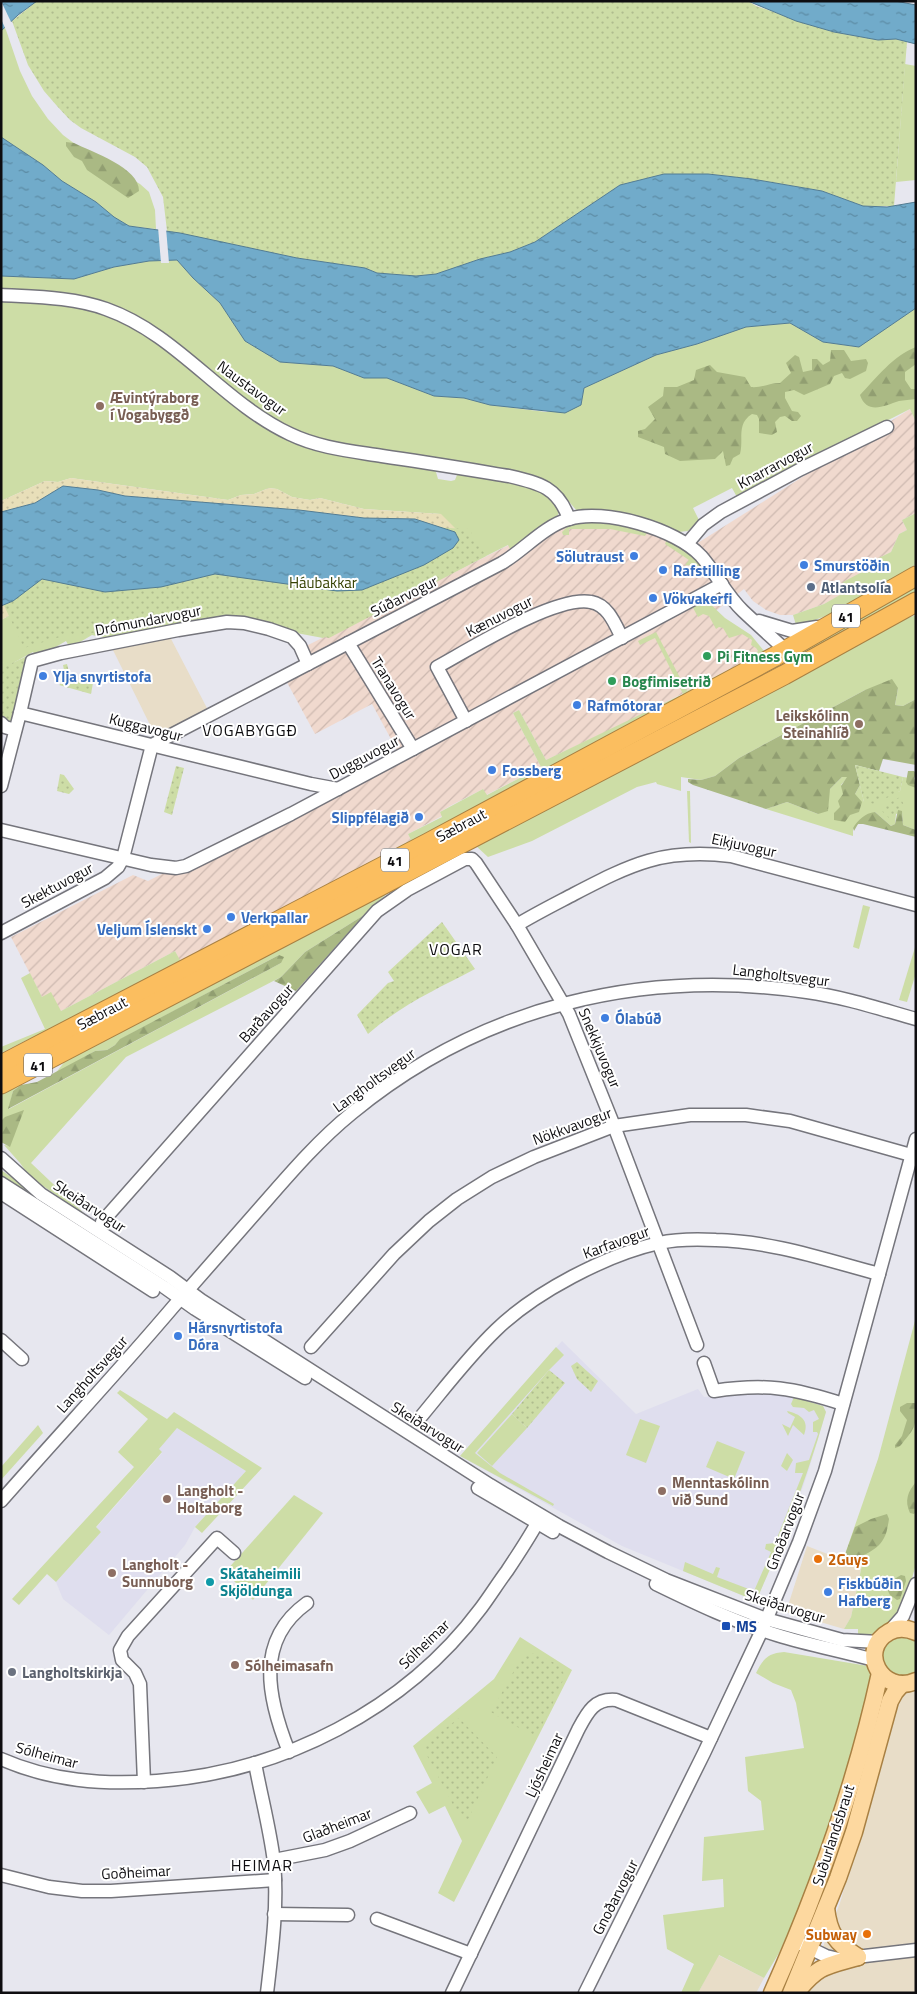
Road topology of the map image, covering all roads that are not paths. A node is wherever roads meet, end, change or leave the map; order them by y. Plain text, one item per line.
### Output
1 (1, 295) edge
2 (887, 427) dead end
3 (569, 518) junction
4 (687, 544) junction
5 (912, 577) edge
6 (722, 584) junction
7 (912, 605) edge
8 (754, 620) junction
9 (832, 624) junction
10 (622, 638) junction
11 (348, 643) junction
12 (786, 650) junction
13 (308, 664) junction
14 (801, 666) junction
15 (20, 712) junction
16 (466, 721) junction
17 (1, 723) edge
18 (15, 730) junction
19 (152, 745) junction
20 (413, 749) junction
21 (1, 786) edge
22 (338, 788) junction
23 (1, 830) edge
24 (123, 858) junction
25 (476, 863) joint
26 (916, 905) edge
27 (517, 925) junction
28 (1, 933) edge
29 (563, 1003) junction
30 (916, 1019) edge
31 (1, 1065) edge
32 (1, 1084) edge
33 (614, 1126) junction
34 (916, 1139) edge
35 (911, 1155) junction
36 (1, 1158) edge
37 (1, 1183) edge
38 (1, 1194) edge
39 (102, 1222) dead end
40 (659, 1243) junction
41 (134, 1274) junction
42 (879, 1274) junction
43 (153, 1291) dead end
44 (184, 1294) junction
45 (1, 1340) edge
46 (696, 1345) dead end
47 (311, 1347) dead end
48 (22, 1358) dead end
49 (704, 1363) dead end
50 (843, 1404) junction
51 (419, 1419) dead end
52 (1, 1501) edge
53 (539, 1520) junction
54 (234, 1553) dead end
55 (916, 1584) edge
56 (307, 1603) dead end
57 (764, 1625) junction
58 (916, 1632) edge
59 (883, 1637) junction
60 (877, 1666) junction
61 (912, 1683) edge
62 (711, 1738) junction
63 (289, 1752) junction
64 (1, 1759) edge
65 (255, 1763) junction
66 (144, 1782) junction
67 (410, 1813) dead end
68 (274, 1860) junction
69 (1, 1875) edge
70 (275, 1880) junction
71 (826, 1908) junction
72 (274, 1914) junction
73 (348, 1915) dead end
74 (377, 1918) dead end
75 (804, 1940) junction
76 (916, 1950) edge
77 (471, 1954) junction
78 (858, 1957) junction
79 (268, 1993) edge
80 (452, 1993) edge
81 (585, 1993) edge
82 (772, 1993) edge
83 (791, 1993) edge
84 (796, 1993) edge

1 - 3 street, Naustavogur
2 - 4 street, Knarrarvogur
3 - 4 street, Súðarvogur
3 - 11 street, Súðarvogur
4 - 6 street, Súðarvogur
5 - 9 highway, Sæbraut / 41
6 - 8 street, Súðarvogur
6 - 10 street, Dugguvogur
7 - 14 highway, Sæbraut / 41
8 - 9 street, Súðarvogur
8 - 12 street, Súðarvogur
9 - 12 highway, Sæbraut / 41
10 - 16 street, Dugguvogur
10 - 16 street, Kænuvogur
11 - 13 street, Súðarvogur
11 - 20 street, Tranavogur
12 - 14 street, Súðarvogur
12 - 31 highway, Sæbraut / 41
13 - 15 street, Drómundarvogur
13 - 19 street, Súðarvogur
14 - 32 highway, Sæbraut / 41
15 - 18 street
15 - 19 street, Kuggavogur
16 - 20 street, Dugguvogur
17 - 18 street
18 - 21 street
19 - 22 street, Kuggavogur
19 - 24 street
20 - 22 street, Dugguvogur
22 - 24 street, Dugguvogur
23 - 24 street, Dugguvogur
24 - 28 street, Skektuvogur
25 - 27 street, Snekkjuvogur
25 - 39 street, Barðavogur
26 - 27 street, Eikjuvogur
27 - 29 street, Snekkjuvogur
29 - 30 street, Langholtsvegur
29 - 33 street, Snekkjuvogur
29 - 44 street, Langholtsvegur
33 - 35 street, Nökkvavogur
33 - 40 street, Snekkjuvogur
33 - 47 street, Nökkvavogur
34 - 35 street, Gnoðarvogur
35 - 42 street, Gnoðarvogur
36 - 44 street, Skeiðarvogur
37 - 41 street, Skeiðarvogur
38 - 41 street, Skeiðarvogur
40 - 42 street, Karfavogur
40 - 46 street, Snekkjuvogur
40 - 51 street, Karfavogur
41 - 43 street, Skeiðarvogur
41 - 44 street, Skeiðarvogur
42 - 50 street, Gnoðarvogur
44 - 52 street, Langholtsvegur
44 - 53 street, Skeiðarvogur
45 - 48 street
49 - 50 street
50 - 57 street, Gnoðarvogur
53 - 57 street, Skeiðarvogur
53 - 63 street, Sólheimar
54 - 66 street
55 - 59 street, Suðurlandsbraut
56 - 63 street
57 - 59 street, Skeiðarvogur
57 - 60 street, Skeiðarvogur
57 - 62 street, Gnoðarvogur
58 - 59 main road
59 - 60 main road, Suðurlandsbraut
60 - 61 main road, Suðurlandsbraut
60 - 75 main road, Suðurlandsbraut
61 - 71 main road, Suðurlandsbraut
62 - 77 street, Ljósheimar
62 - 81 street, Gnoðarvogur
63 - 65 street, Sólheimar
64 - 66 street, Sólheimar
65 - 66 street, Sólheimar
65 - 68 street
67 - 68 street, Glaðheimar
68 - 70 street
69 - 70 street, Goðheimar
70 - 72 street
71 - 75 main road, Suðurlandsbraut
71 - 78 main road
72 - 73 street
72 - 79 street
74 - 77 street
75 - 78 street
75 - 82 main road, Suðurlandsbraut
75 - 83 main road, Suðurlandsbraut
76 - 78 street
77 - 80 street, Ljósheimar
78 - 84 main road

